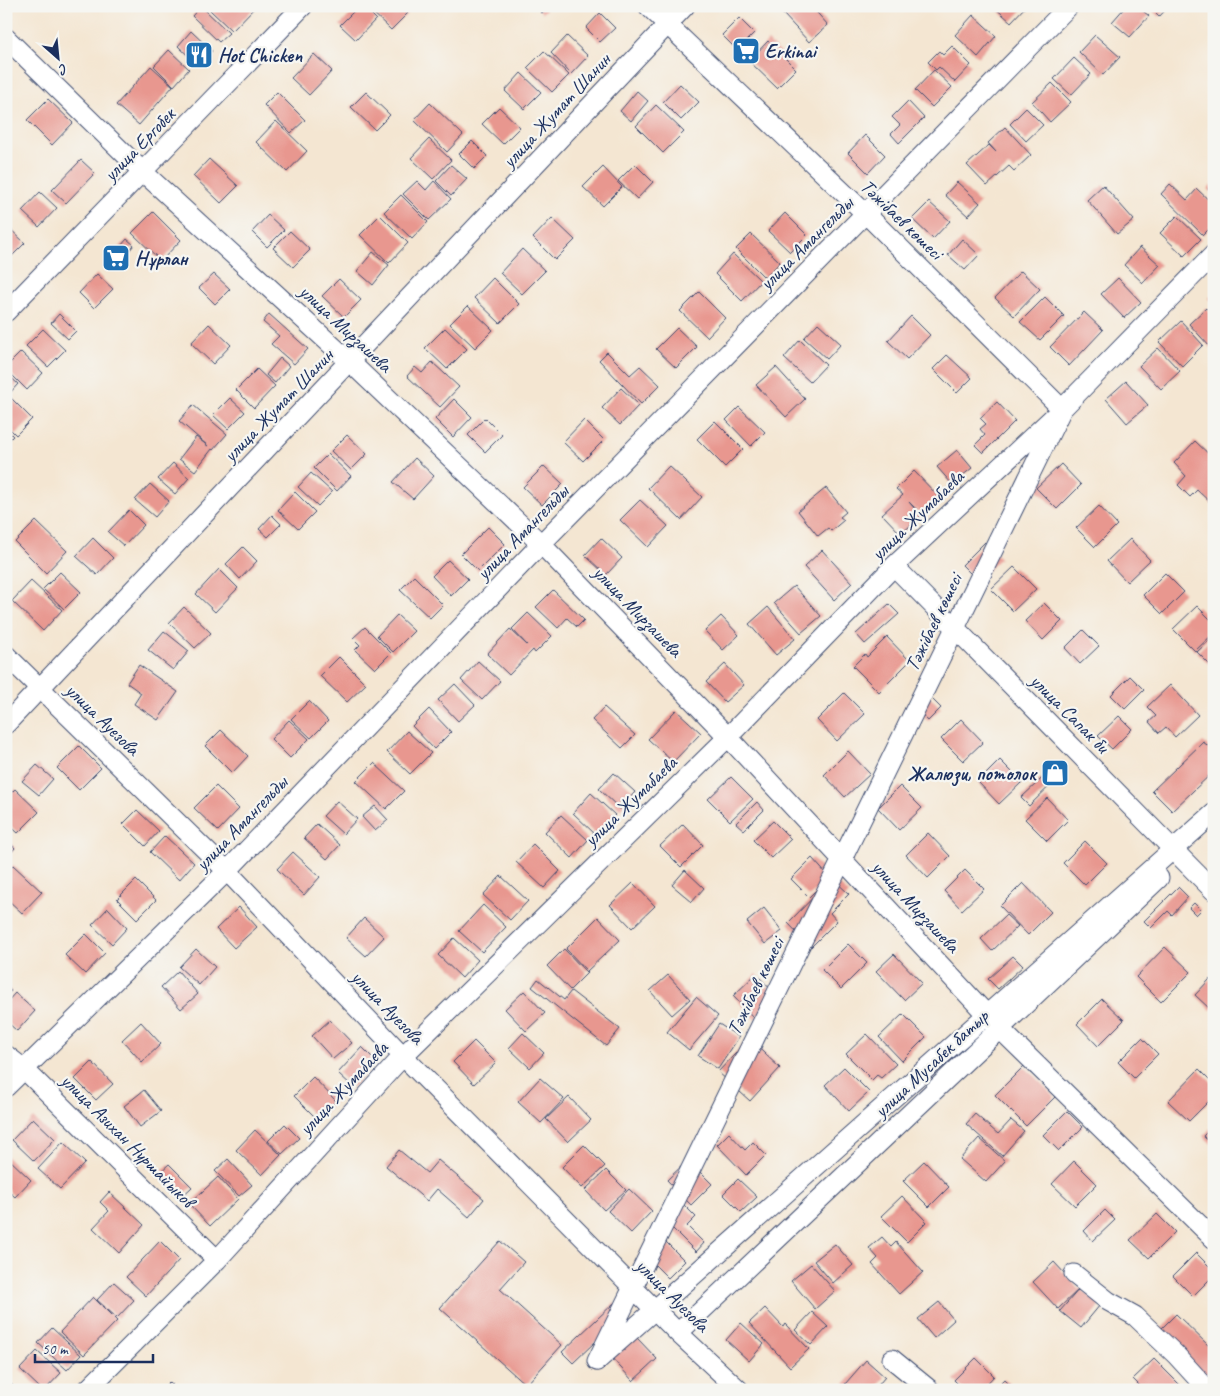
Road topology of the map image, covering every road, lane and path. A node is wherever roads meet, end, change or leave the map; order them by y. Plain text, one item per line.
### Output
1 (303, 6) edge
2 (648, 6) edge
3 (685, 6) edge
4 (1069, 6) edge
5 (667, 24) junction
6 (6, 38) edge
7 (143, 172) junction
8 (866, 214) junction
9 (1214, 254) edge
10 (6, 312) edge
11 (350, 362) junction
12 (1062, 409) junction
13 (541, 544) junction
14 (894, 566) junction
15 (6, 655) edge
16 (40, 688) junction
17 (6, 724) edge
18 (728, 737) junction
19 (1214, 813) edge
20 (1214, 825) edge
21 (1181, 857) junction
22 (227, 871) junction
23 (1214, 891) edge
24 (1000, 1029) junction
25 (6, 1055) edge
26 (403, 1056) junction
27 (24, 1069) junction
28 (6, 1087) edge
29 (1214, 1238) edge
30 (217, 1260) junction
31 (1074, 1274) dead end
32 (678, 1332) junction
33 (892, 1359) dead end
34 (87, 1390) edge
35 (739, 1390) edge
36 (930, 1390) edge
37 (1208, 1390) edge

1 - 7 street, улица Ергобек
2 - 5 street, Тәжібаев көшесі
3 - 5 street, улица Жумат Шанин
4 - 8 street, улица Амангельды
5 - 8 street, Тәжібаев көшесі
5 - 11 street, улица Жумат Шанин
6 - 7 street, улица Мирзашева
7 - 10 street, улица Ергобек
7 - 11 street, улица Мирзашева
8 - 12 street, Тәжібаев көшесі
8 - 13 street, улица Амангельды
9 - 12 street, улица Жумабаева
11 - 13 street, улица Мирзашева
11 - 16 street, улица Жумат Шанин
12 - 14 street, улица Жумабаева
12 - 19 street, Тәжібаев көшесі
13 - 18 street, улица Мирзашева
13 - 22 street, улица Амангельды
14 - 18 street, улица Жумабаева
14 - 21 street, улица Сапак би
15 - 16 street, улица Ауезова
16 - 17 street, улица Жумат Шанин
16 - 22 street, улица Ауезова
18 - 24 street, улица Мирзашева
18 - 26 street, улица Жумабаева
20 - 21 street, улица Мусабек батыр
21 - 23 street, улица Сапак би
21 - 24 street, улица Мусабек батыр
22 - 26 street, улица Ауезова
22 - 27 street, улица Амангельды
24 - 29 street, улица Мирзашева
24 - 32 street, улица Мусабек батыр
25 - 27 street, улица Азихан Нуршайыков
26 - 30 street, улица Жумабаева
26 - 32 street, улица Ауезова
27 - 28 street, улица Амангельды
27 - 30 street, улица Азихан Нуршайыков
30 - 34 street, улица Жумабаева
31 - 37 street
32 - 35 street, улица Ауезова
33 - 36 street

